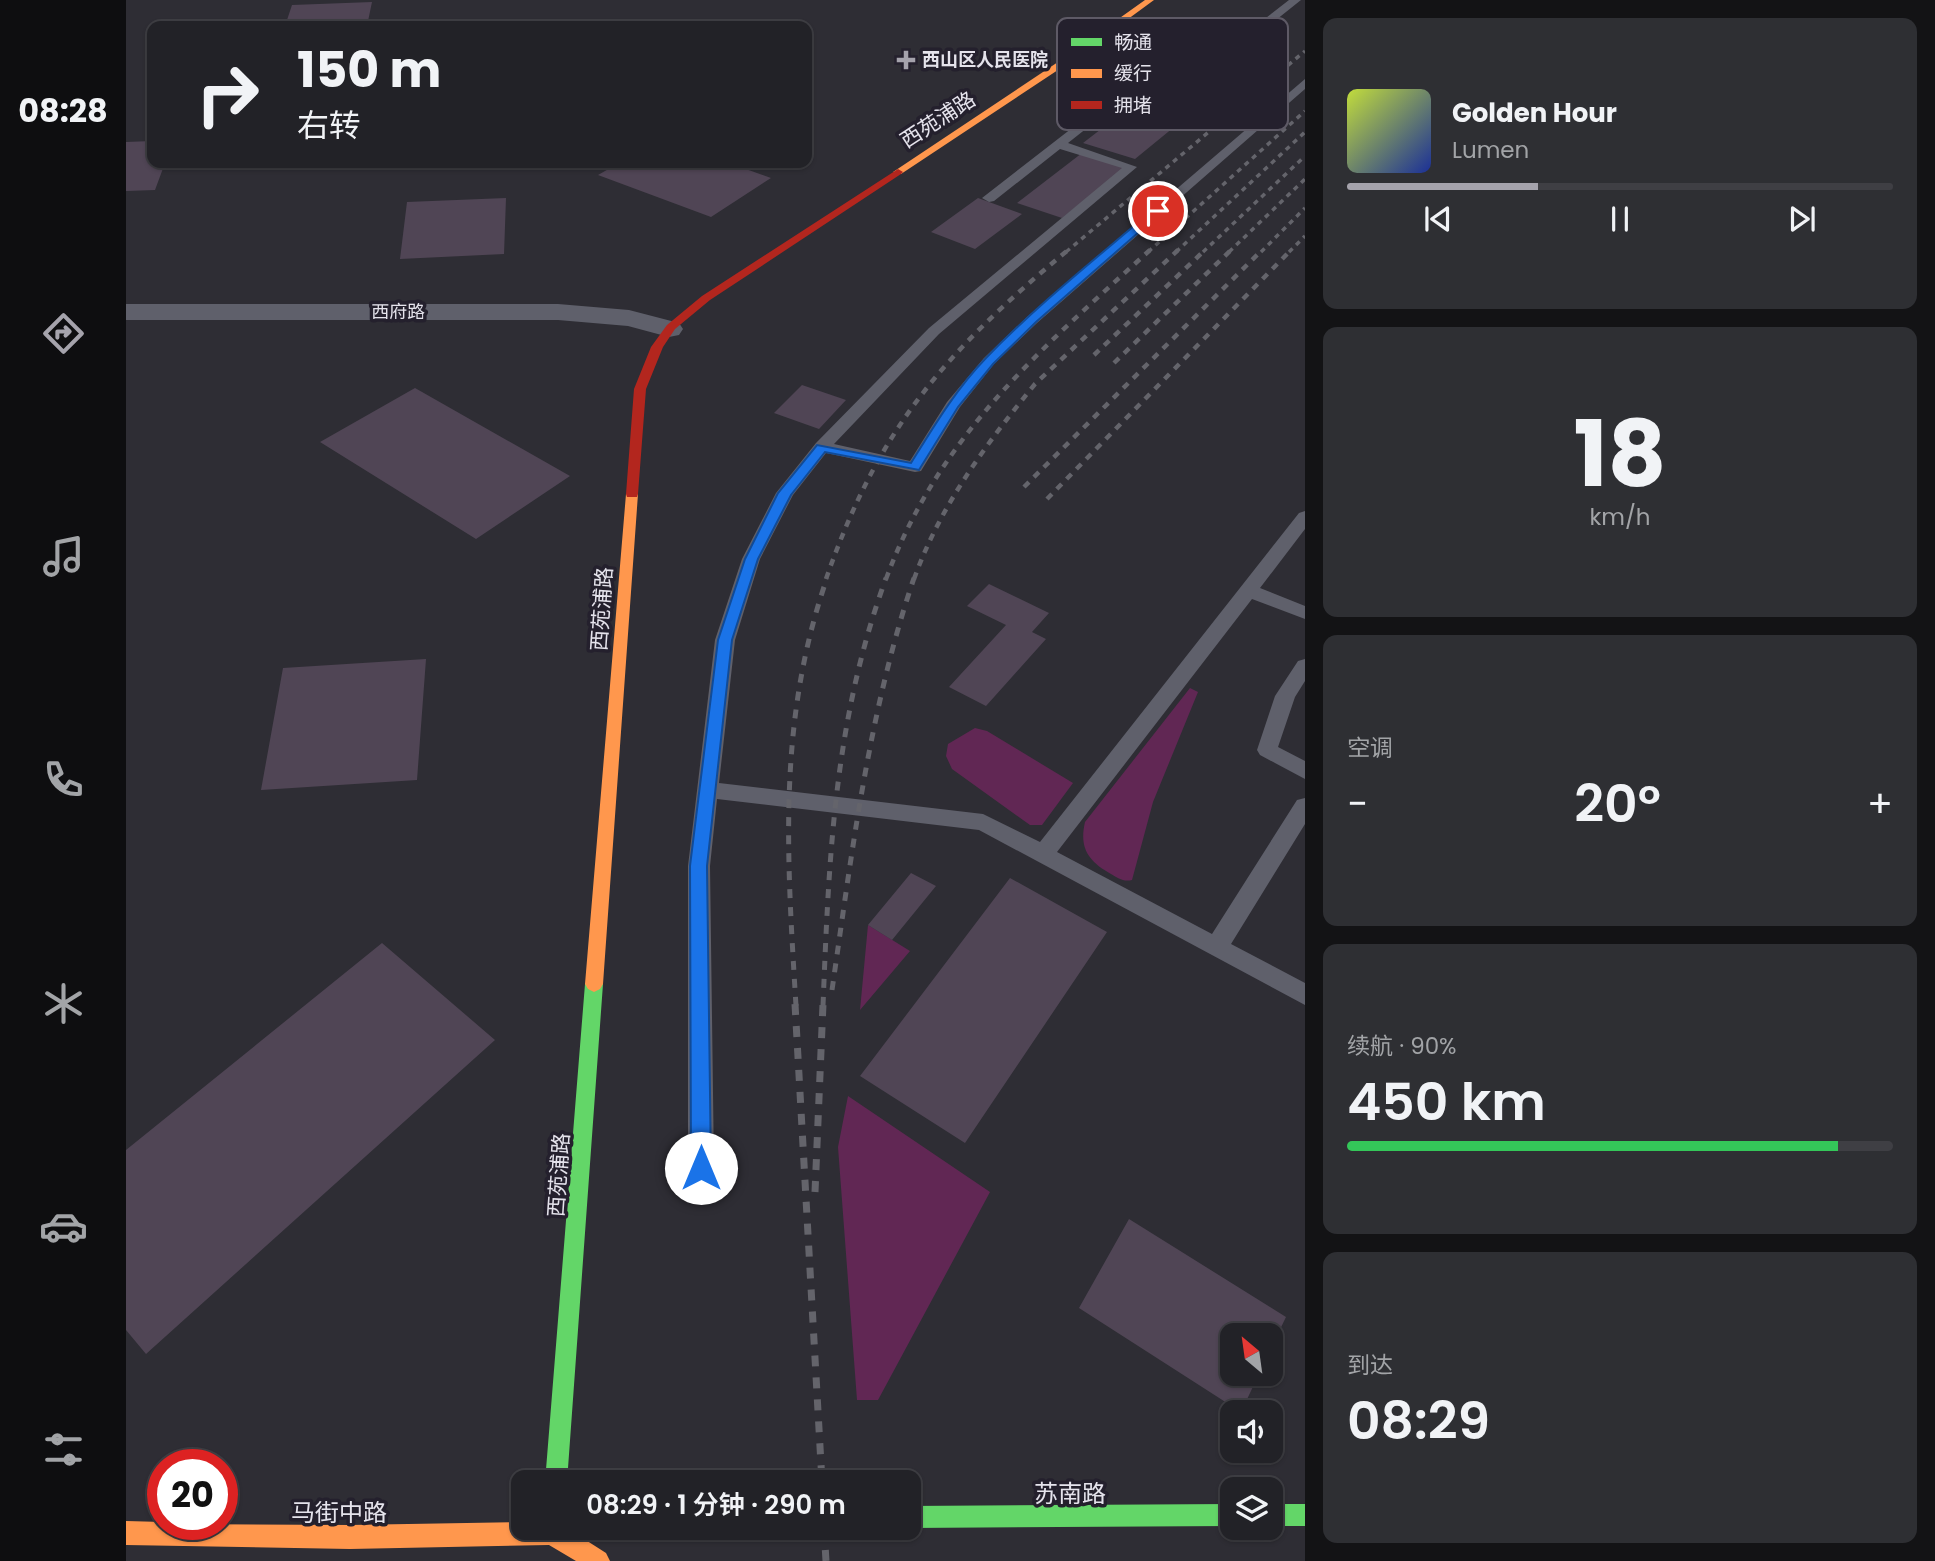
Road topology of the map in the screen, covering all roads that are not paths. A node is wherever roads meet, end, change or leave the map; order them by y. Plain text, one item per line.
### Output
1 (1150, 0) edge
2 (1296, 0) edge
3 (1131, 8) edge
4 (1273, 18) edge
5 (1057, 67) edge
6 (1305, 83) edge
7 (1288, 98) edge
8 (1077, 130) edge
9 (1251, 130) edge
10 (1059, 144) junction
11 (989, 198) dead end
12 (126, 312) edge
13 (669, 329) junction
14 (822, 447) junction
15 (1305, 517) edge
16 (1248, 590) junction
17 (1305, 613) edge
18 (1305, 666) edge
19 (1305, 771) edge
20 (707, 790) junction
21 (1305, 806) edge
22 (1043, 854) junction
23 (1216, 947) junction
24 (1305, 995) edge
25 (701, 1168) dead end
26 (557, 1470) edge
27 (1220, 1515) edge
28 (1283, 1515) edge
29 (1305, 1515) edge
30 (921, 1517) edge
31 (126, 1533) edge
32 (517, 1540) edge
33 (567, 1540) edge
34 (492, 1547) edge
35 (348, 1549) edge
36 (598, 1561) edge

1 - 3 street, 西苑浦路
2 - 4 lane
5 - 13 street, 西苑浦路
6 - 7 lane
8 - 10 lane
9 - 14 lane
10 - 11 lane
10 - 14 lane
12 - 13 street, 西府路
13 - 26 street, 西苑浦路
14 - 20 lane
15 - 16 lane
16 - 17 lane
16 - 22 lane
18 - 19 lane
20 - 22 lane
20 - 25 lane
21 - 23 lane
22 - 23 lane
23 - 24 lane
27 - 30 street, 苏南路
28 - 29 street
31 - 35 street, 马街中路
32 - 34 street, 马街中路
33 - 36 street
34 - 35 street, 马街中路

